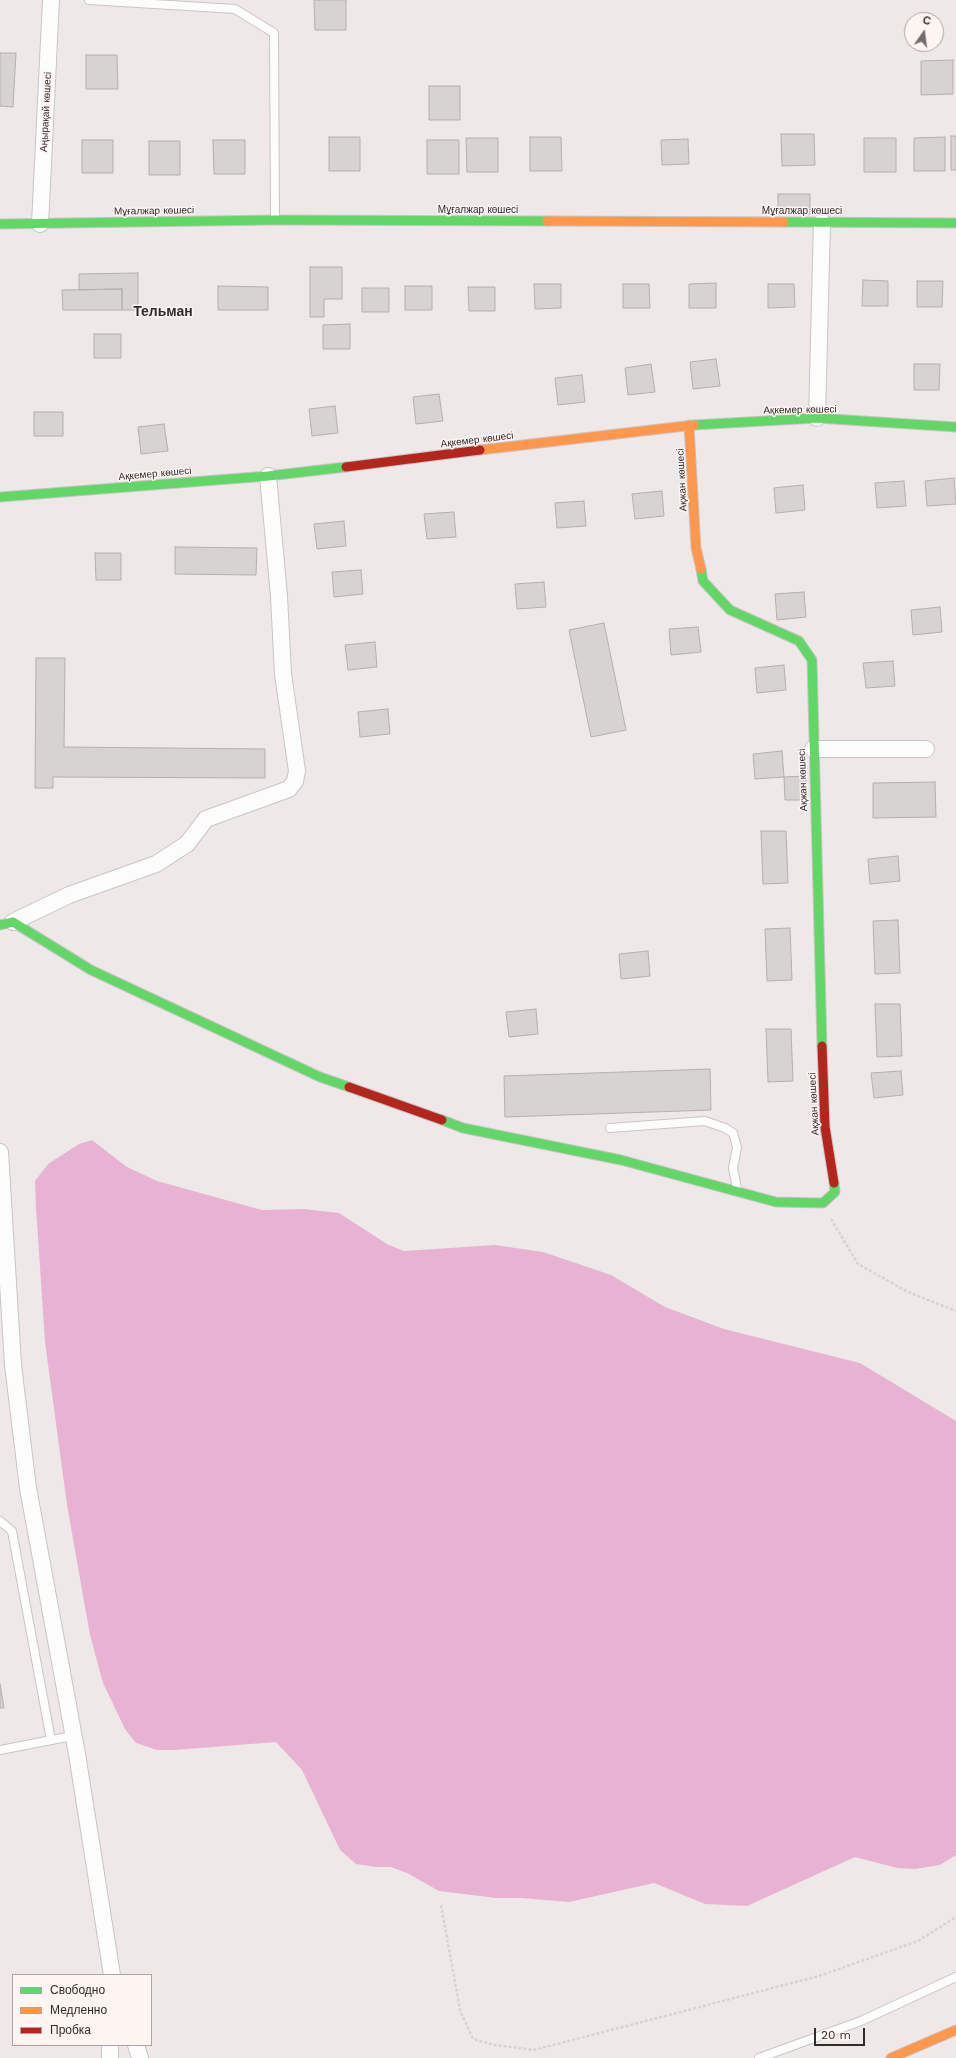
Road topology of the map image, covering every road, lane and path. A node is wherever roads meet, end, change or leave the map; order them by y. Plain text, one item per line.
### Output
1 (51, 0) edge
2 (88, 0) edge
3 (275, 220) junction
4 (822, 222) junction
5 (956, 223) edge
6 (0, 224) edge
7 (40, 224) junction
8 (817, 418) junction
9 (689, 426) junction
10 (956, 427) edge
11 (268, 476) junction
12 (0, 497) edge
13 (813, 749) junction
14 (926, 749) dead end
15 (6, 923) edge
16 (610, 1128) dead end
17 (0, 1152) edge
18 (737, 1192) junction
19 (823, 1203) junction
20 (956, 1311) edge
21 (0, 1521) edge
22 (72, 1736) junction
23 (51, 1740) junction
24 (0, 1750) edge
25 (441, 1905) dead end
26 (956, 1917) edge
27 (112, 1974) edge
28 (956, 1978) edge
29 (956, 2030) edge
30 (110, 2046) edge
31 (136, 2046) edge
32 (110, 2058) edge
33 (140, 2058) edge
34 (759, 2058) edge
35 (891, 2058) edge

1 - 7 street, Аңырақай көшесі
2 - 3 lane
3 - 4 street, Мұғалжар көшесі
3 - 7 street, Мұғалжар көшесі
4 - 5 street, Мұғалжар көшесі
4 - 8 street
6 - 7 street, Мұғалжар көшесі
8 - 9 street, Ақкемер көшесі
8 - 10 street, Ақкемер көшесі
9 - 11 street, Ақкемер көшесі
9 - 13 street, Ақжан көшесі
11 - 12 street, Ақкемер көшесі
11 - 15 street
13 - 14 street
13 - 19 street, Ақжан көшесі
15 - 18 street
16 - 18 lane
17 - 22 street
18 - 19 street
19 - 20 path
21 - 23 lane
22 - 23 lane
22 - 27 street
23 - 24 lane
25 - 26 path
28 - 34 lane
29 - 35 street
30 - 32 street
31 - 33 street

